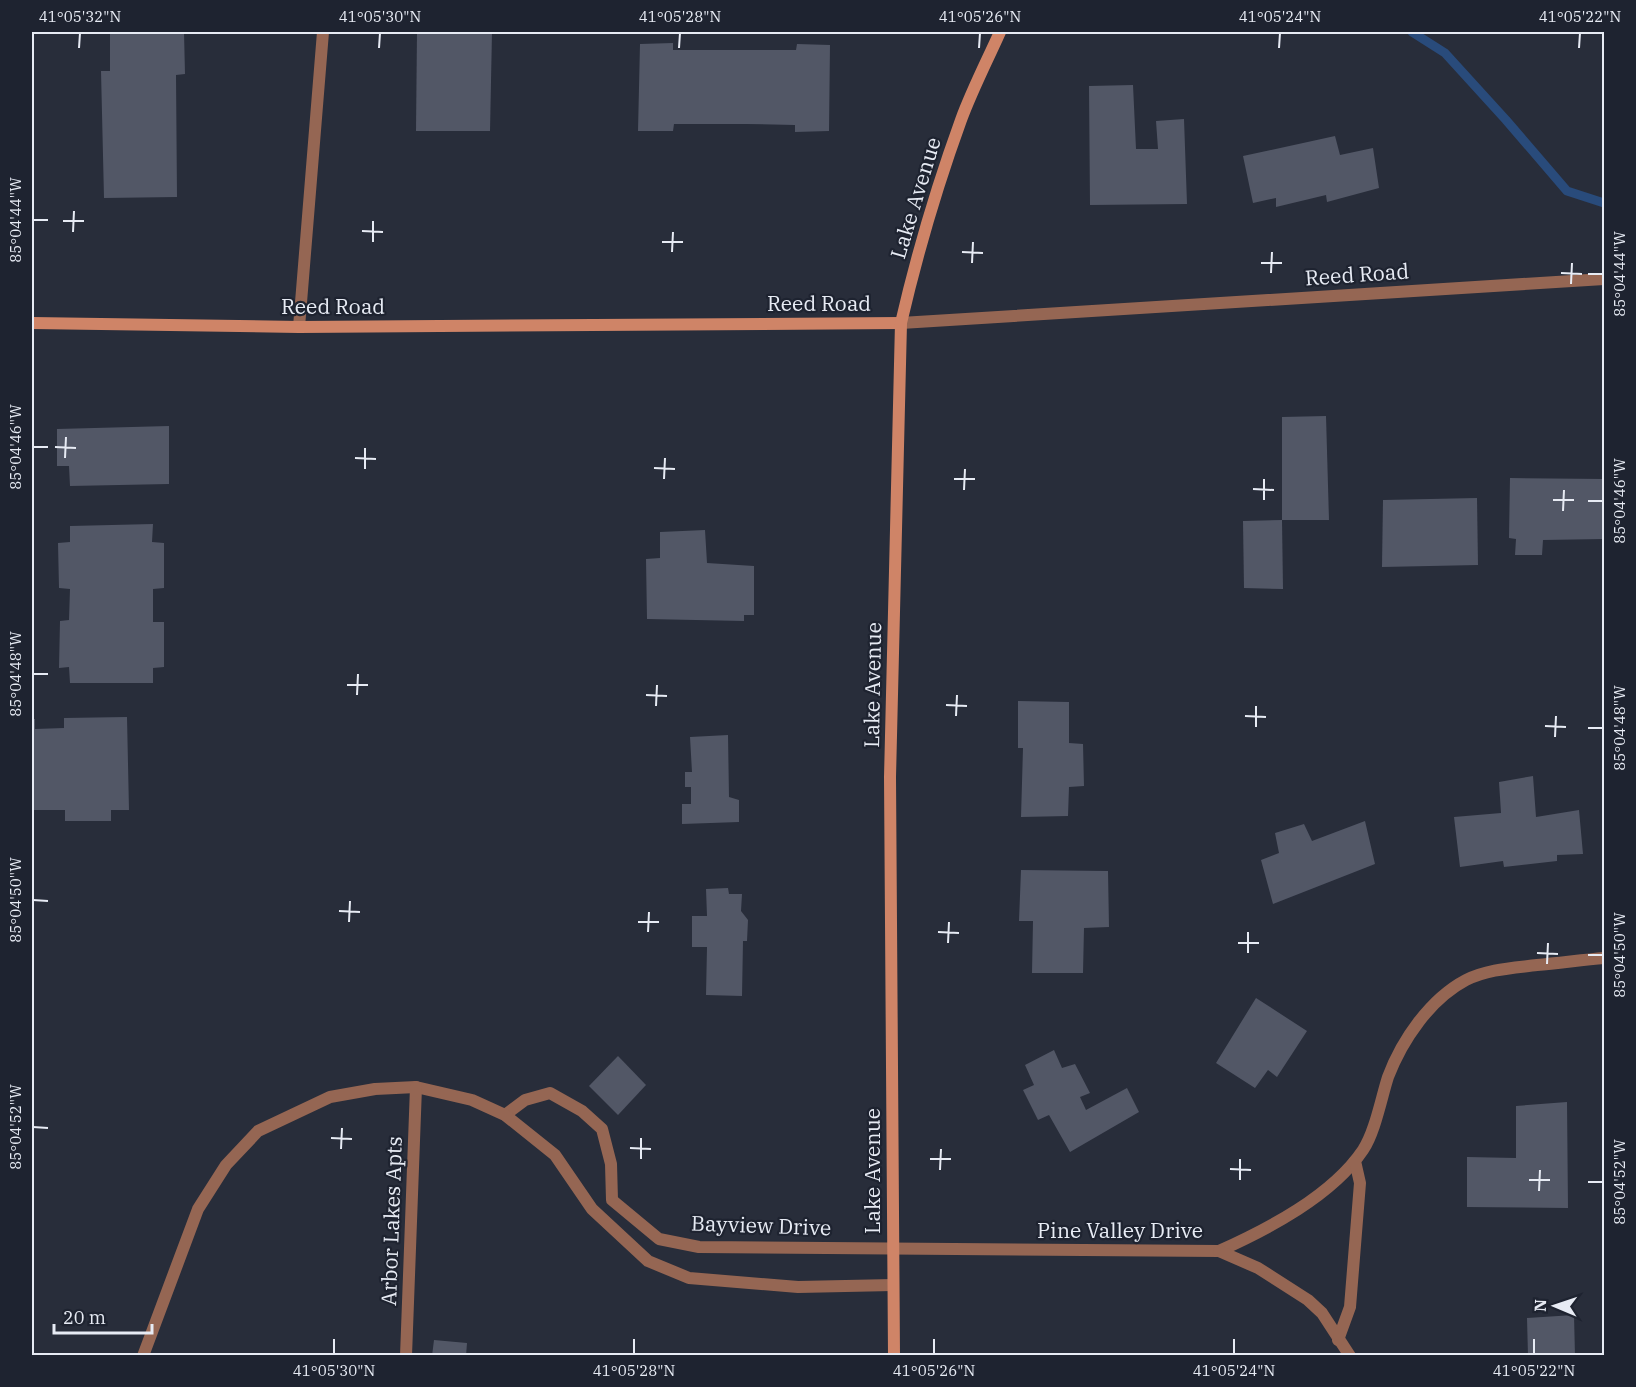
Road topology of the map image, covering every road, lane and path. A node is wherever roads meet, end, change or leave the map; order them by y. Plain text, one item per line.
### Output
1 (323, 32) edge
2 (999, 32) edge
3 (1604, 278) edge
4 (32, 323) edge
5 (902, 323) junction
6 (299, 327) junction
7 (1605, 958) edge
8 (416, 1087) junction
9 (505, 1115) junction
10 (1355, 1161) junction
11 (893, 1248) junction
12 (1220, 1251) junction
13 (893, 1285) junction
14 (1338, 1340) junction
15 (143, 1356) edge
16 (406, 1356) edge
17 (894, 1356) edge
18 (1350, 1356) edge

1 - 6 street
2 - 5 main road, Lake Avenue
3 - 5 street, Reed Road
4 - 6 main road, Reed Road
5 - 6 main road, Reed Road
5 - 11 main road, Lake Avenue
7 - 10 street, Pine Valley Drive
8 - 9 street
8 - 15 street
8 - 16 street, Arbor Lakes Apts
9 - 11 street, Bayview Drive
9 - 13 street
10 - 12 street, Pine Valley Drive
10 - 14 street
11 - 12 street, Pine Valley Drive
11 - 13 main road, Lake Avenue
12 - 14 street
13 - 17 main road, Lake Avenue
14 - 18 street

